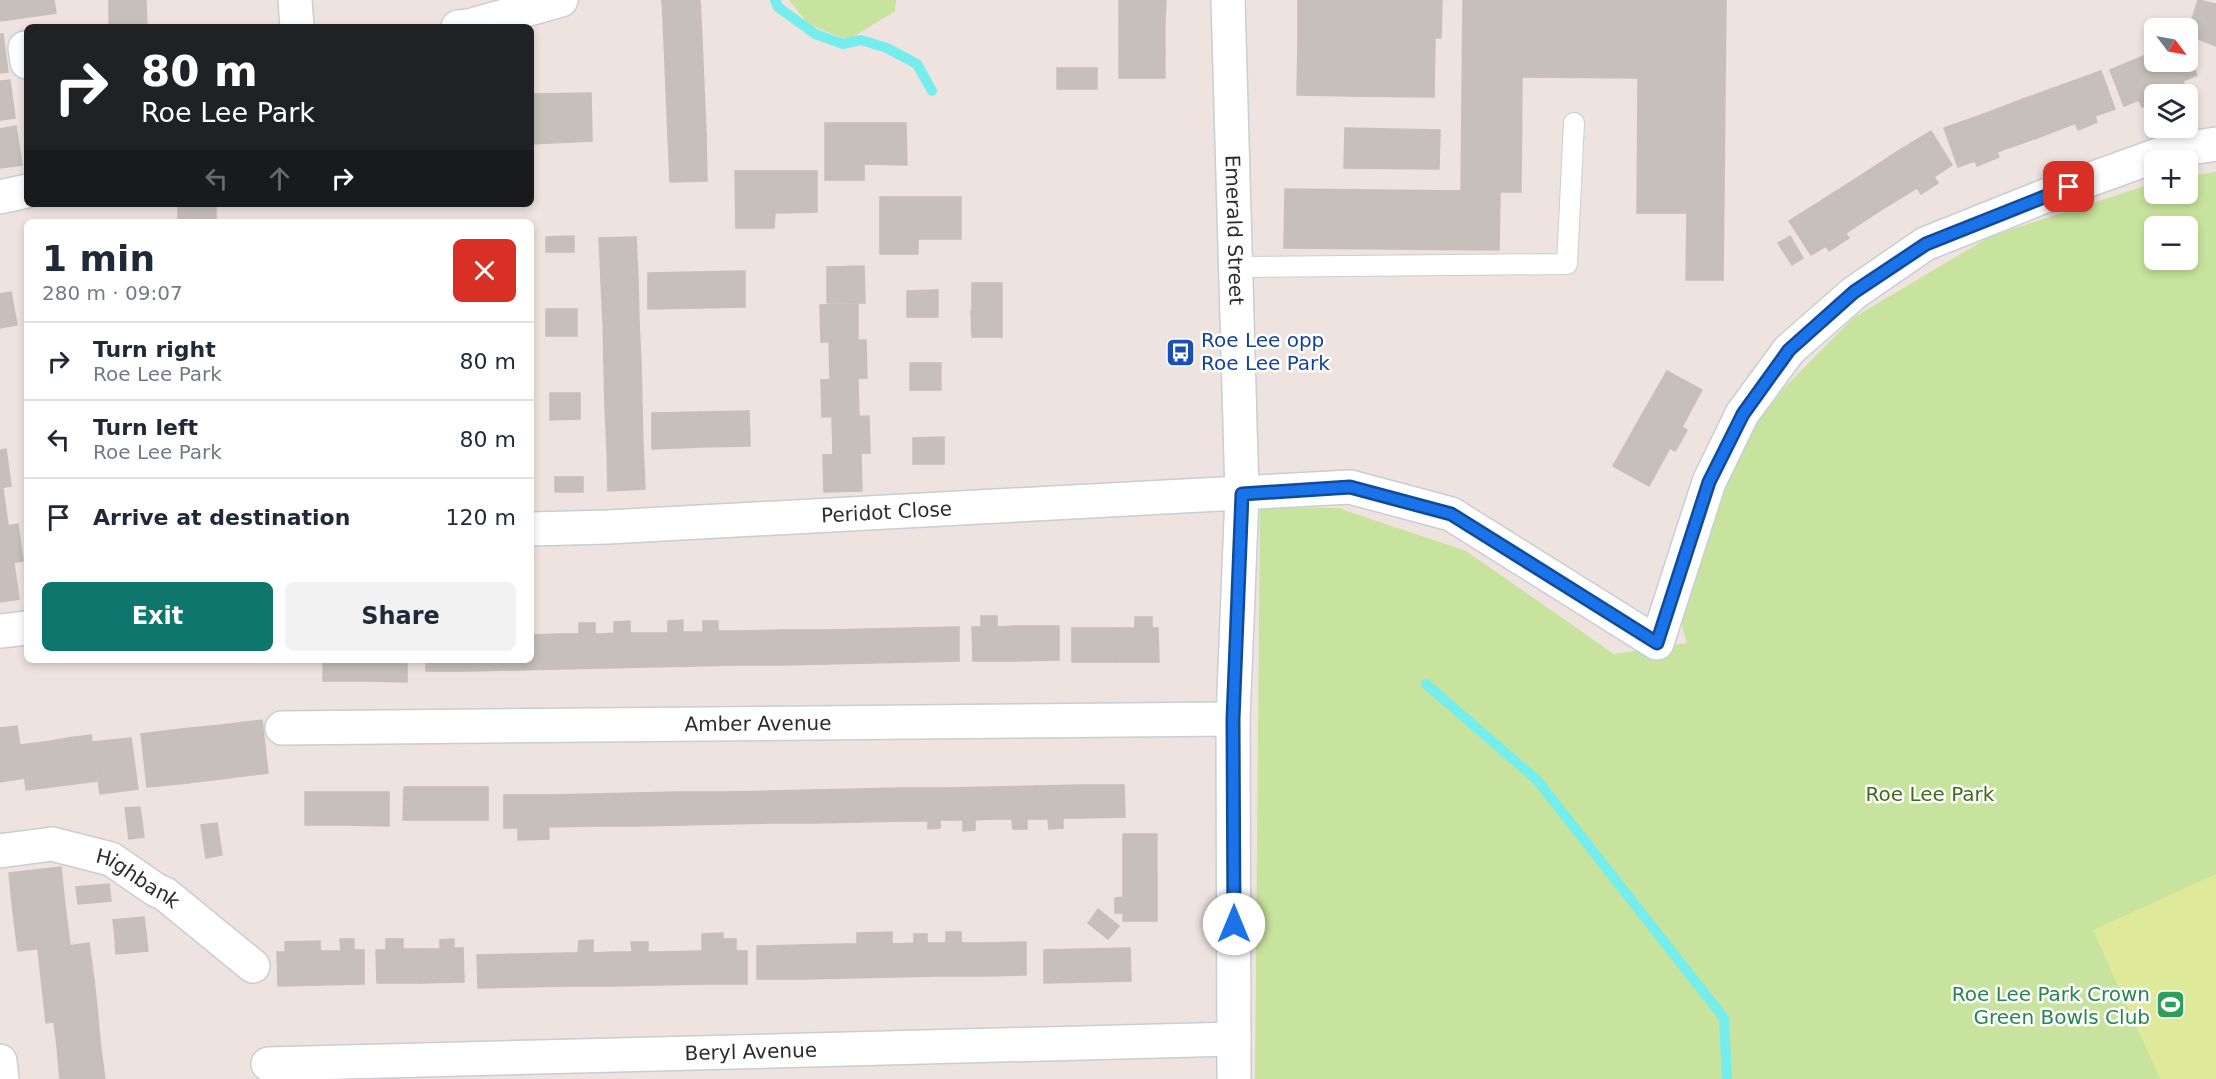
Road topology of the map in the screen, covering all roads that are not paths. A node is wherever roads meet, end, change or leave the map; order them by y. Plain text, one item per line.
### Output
1 (296, 0) edge
2 (561, 0) edge
3 (1228, 0) edge
4 (297, 24) edge
5 (476, 24) edge
6 (1574, 123) dead end
7 (2216, 144) edge
8 (24, 192) edge
9 (0, 197) edge
10 (1235, 267) junction
11 (1242, 494) junction
12 (534, 529) edge
13 (24, 628) edge
14 (0, 631) edge
15 (1233, 719) junction
16 (282, 728) dead end
17 (0, 851) edge
18 (253, 966) dead end
19 (1234, 1038) junction
20 (0, 1062) edge
21 (268, 1064) dead end
22 (2, 1079) edge
23 (1234, 1079) edge

1 - 4 street
2 - 5 street
3 - 10 street, Emerald Street
6 - 10 lane
7 - 11 street
8 - 9 street
10 - 11 street, Emerald Street
11 - 12 street, Peridot Close
11 - 15 street, Emerald Street
13 - 14 street
15 - 16 street, Amber Avenue
15 - 19 street, Emerald Street
17 - 18 street, Highbank
19 - 21 street, Beryl Avenue
19 - 23 street, Emerald Street
20 - 22 street

